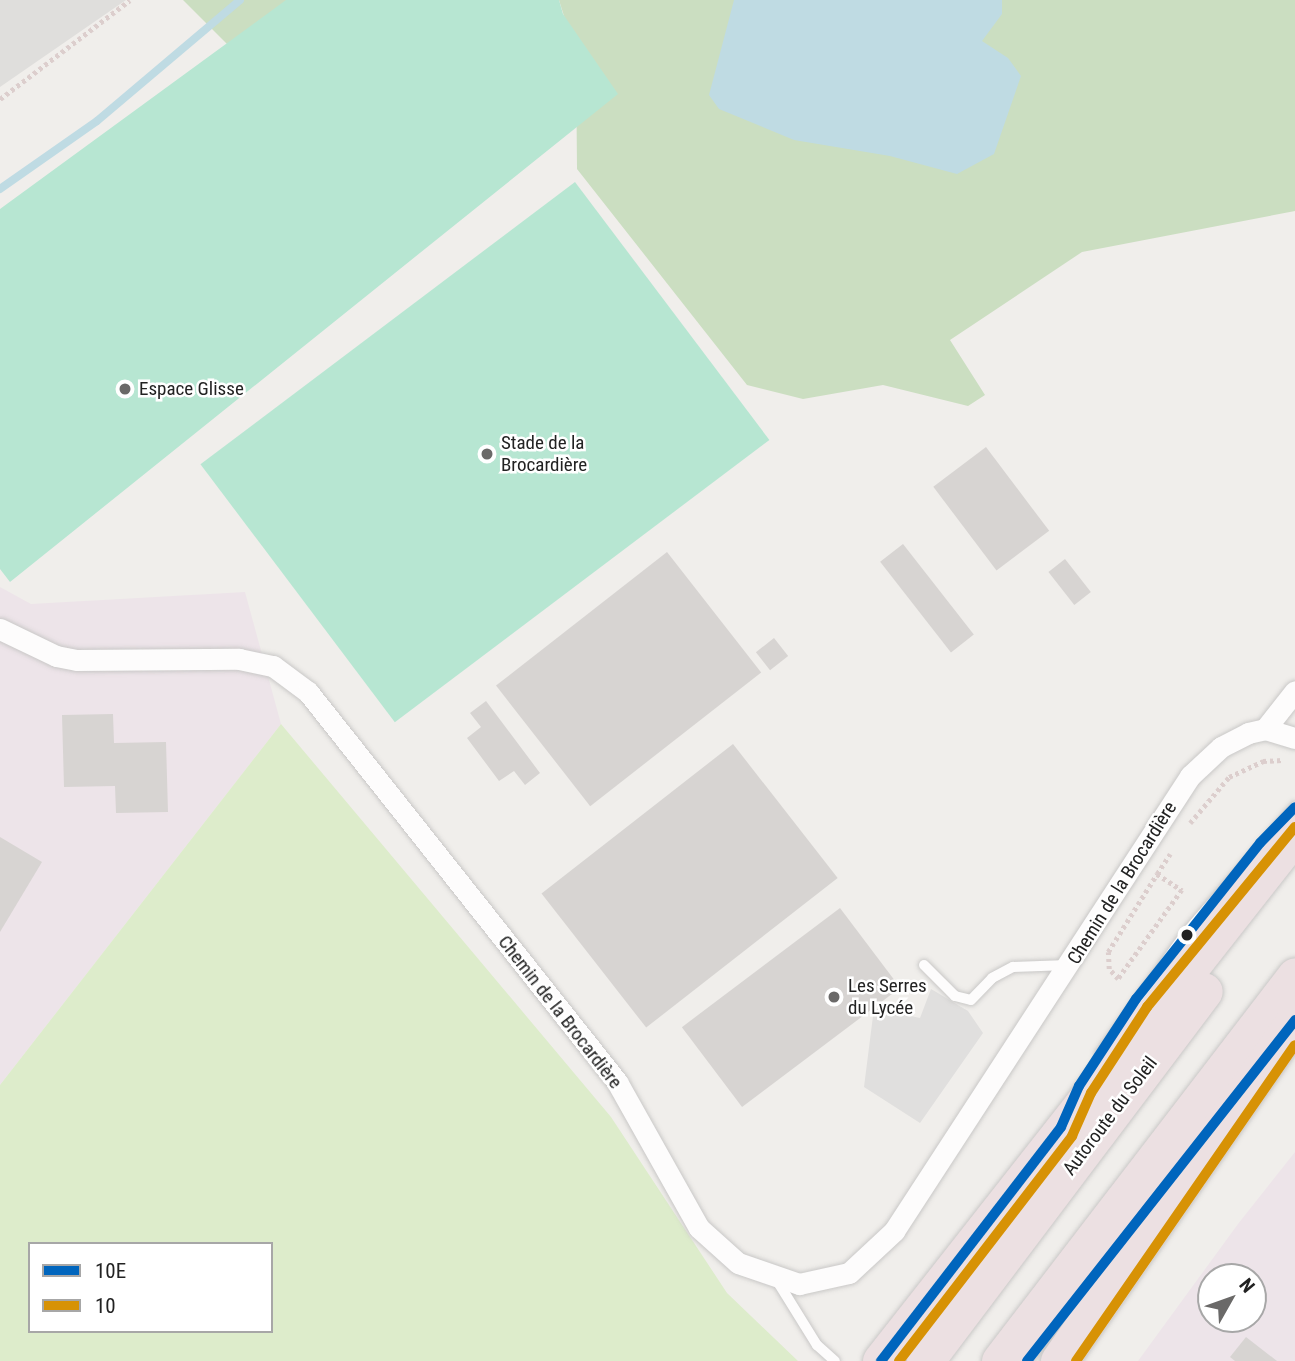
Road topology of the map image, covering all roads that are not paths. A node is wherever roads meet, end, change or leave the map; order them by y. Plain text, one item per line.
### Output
1 (0, 629) edge
2 (1295, 691) edge
3 (1265, 729) junction
4 (1295, 738) edge
5 (1295, 807) edge
6 (1295, 834) edge
7 (1295, 870) edge
8 (1071, 964) junction
9 (924, 965) dead end
10 (1295, 976) edge
11 (1286, 1032) edge
12 (1061, 1127) junction
13 (776, 1279) junction
14 (835, 1361) edge
15 (881, 1361) edge
16 (925, 1361) edge
17 (1000, 1361) edge
18 (1027, 1361) edge
19 (1059, 1361) edge

1 - 13 street, Chemin de la Brocardière
2 - 3 street
3 - 4 street
3 - 8 street, Chemin de la Brocardière
5 - 12 lane
6 - 12 highway
7 - 16 highway, Autoroute du Soleil
8 - 9 lane
8 - 13 street, Chemin de la Brocardière
10 - 17 highway
11 - 18 lane
11 - 19 highway
12 - 15 highway
13 - 14 lane

